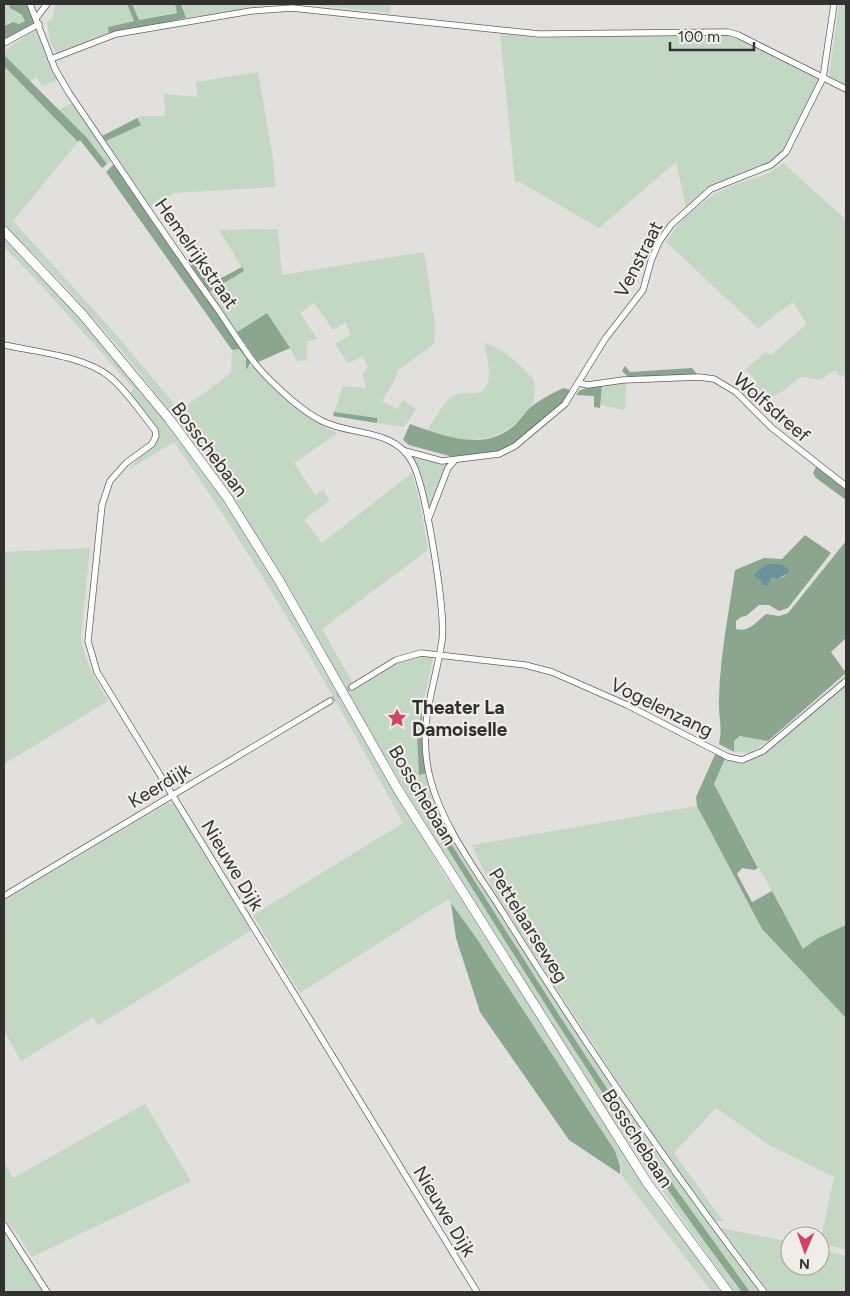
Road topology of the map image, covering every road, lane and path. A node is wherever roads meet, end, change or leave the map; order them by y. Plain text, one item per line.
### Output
1 (30, 4) edge
2 (47, 4) edge
3 (834, 4) edge
4 (37, 17) junction
5 (39, 24) junction
6 (4, 43) edge
7 (51, 59) junction
8 (823, 78) junction
9 (846, 89) edge
10 (4, 232) edge
11 (4, 345) edge
12 (579, 383) junction
13 (404, 451) junction
14 (455, 460) junction
15 (846, 486) edge
16 (428, 522) junction
17 (439, 654) junction
18 (846, 680) edge
19 (352, 687) tunnel mouth
20 (330, 701) tunnel mouth
21 (172, 795) junction
22 (4, 896) edge
23 (4, 1225) edge
24 (47, 1292) edge
25 (477, 1292) edge
26 (728, 1292) edge
27 (764, 1292) edge

1 - 4 street, Hemelrijkstraat
2 - 4 street
3 - 8 street, Venstraat
4 - 5 street, Hemelrijkstraat
5 - 6 street
5 - 7 street, Hemelrijkstraat
7 - 8 street
7 - 13 street, Hemelrijkstraat
8 - 9 street
8 - 12 street, Venstraat
10 - 26 main road, Bosschebaan
11 - 21 street, Nieuwe Dijk
12 - 14 street, Venstraat
12 - 15 street, Wolfsdreef
13 - 14 street, Venstraat
13 - 16 street, Pettelaarseweg
14 - 16 street, Pettelaarseweg
16 - 17 street, Pettelaarseweg
17 - 18 street, Vogelenzang
17 - 19 street
17 - 27 street, Pettelaarseweg
20 - 21 street, Keerdijk
21 - 22 street, Keerdijk
21 - 25 street, Nieuwe Dijk
23 - 24 street

